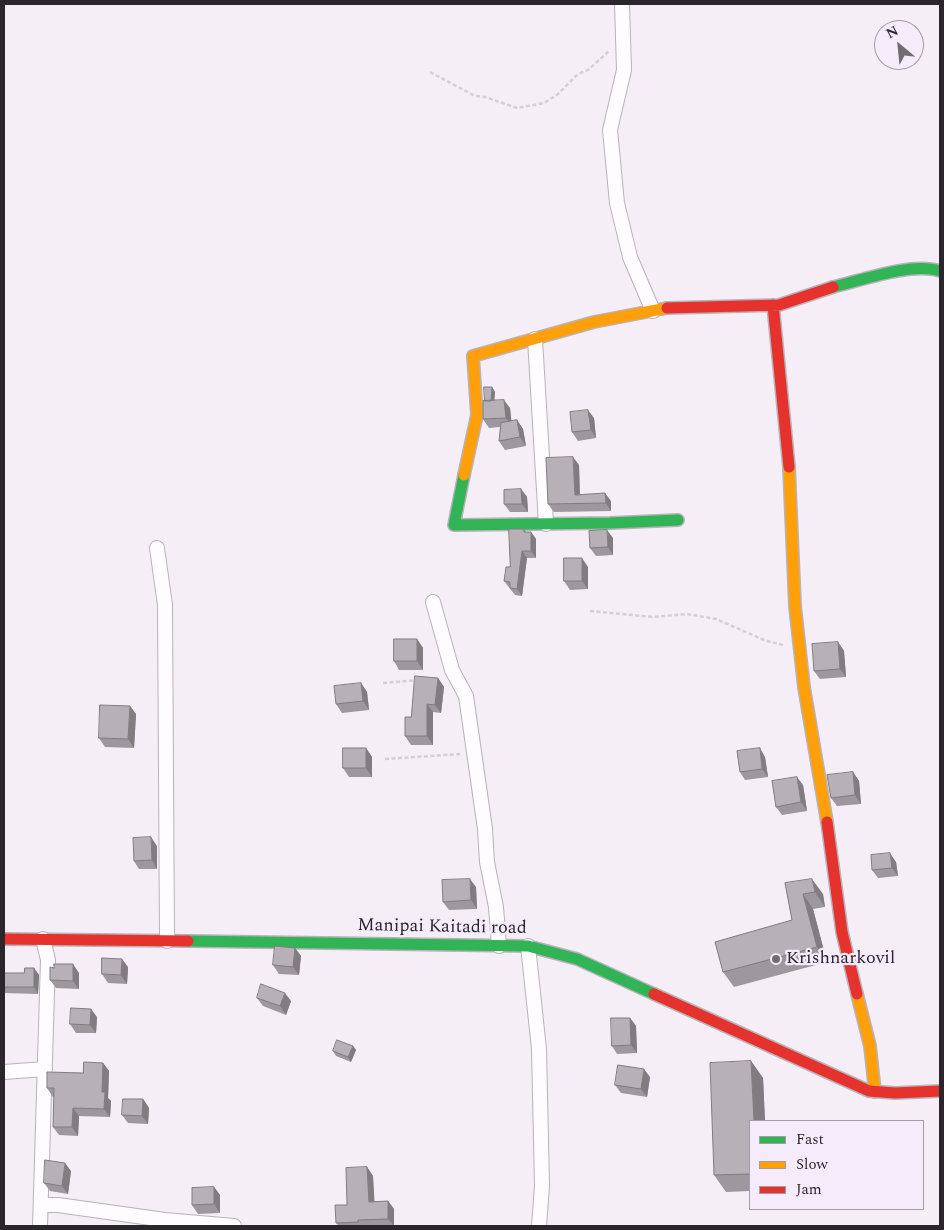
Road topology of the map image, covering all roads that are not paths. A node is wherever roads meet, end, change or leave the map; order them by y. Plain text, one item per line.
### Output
1 (622, 4) edge
2 (940, 271) edge
3 (773, 305) junction
4 (653, 311) junction
5 (535, 339) junction
6 (678, 520) dead end
7 (546, 524) junction
8 (157, 548) dead end
9 (434, 602) dead end
10 (4, 939) edge
11 (44, 939) junction
12 (167, 941) junction
13 (499, 946) junction
14 (528, 946) junction
15 (45, 1069) junction
16 (4, 1072) edge
17 (940, 1091) edge
18 (875, 1092) junction
19 (42, 1205) junction
20 (40, 1226) edge
21 (234, 1226) edge
22 (539, 1226) edge

1 - 4 street
2 - 3 street
3 - 4 street
3 - 18 street
4 - 5 street
5 - 7 street
5 - 7 street
6 - 7 street
8 - 12 street
9 - 13 street
10 - 11 street, Manipai Kaitadi road
11 - 12 street, Manipai Kaitadi road
11 - 15 street
12 - 13 street, Manipai Kaitadi road
13 - 14 street, Manipai Kaitadi road
14 - 18 street, Manipai Kaitadi road
14 - 22 street
15 - 16 street
15 - 19 street
17 - 18 street, Manipai Kaitadi road
19 - 20 street
19 - 21 street

